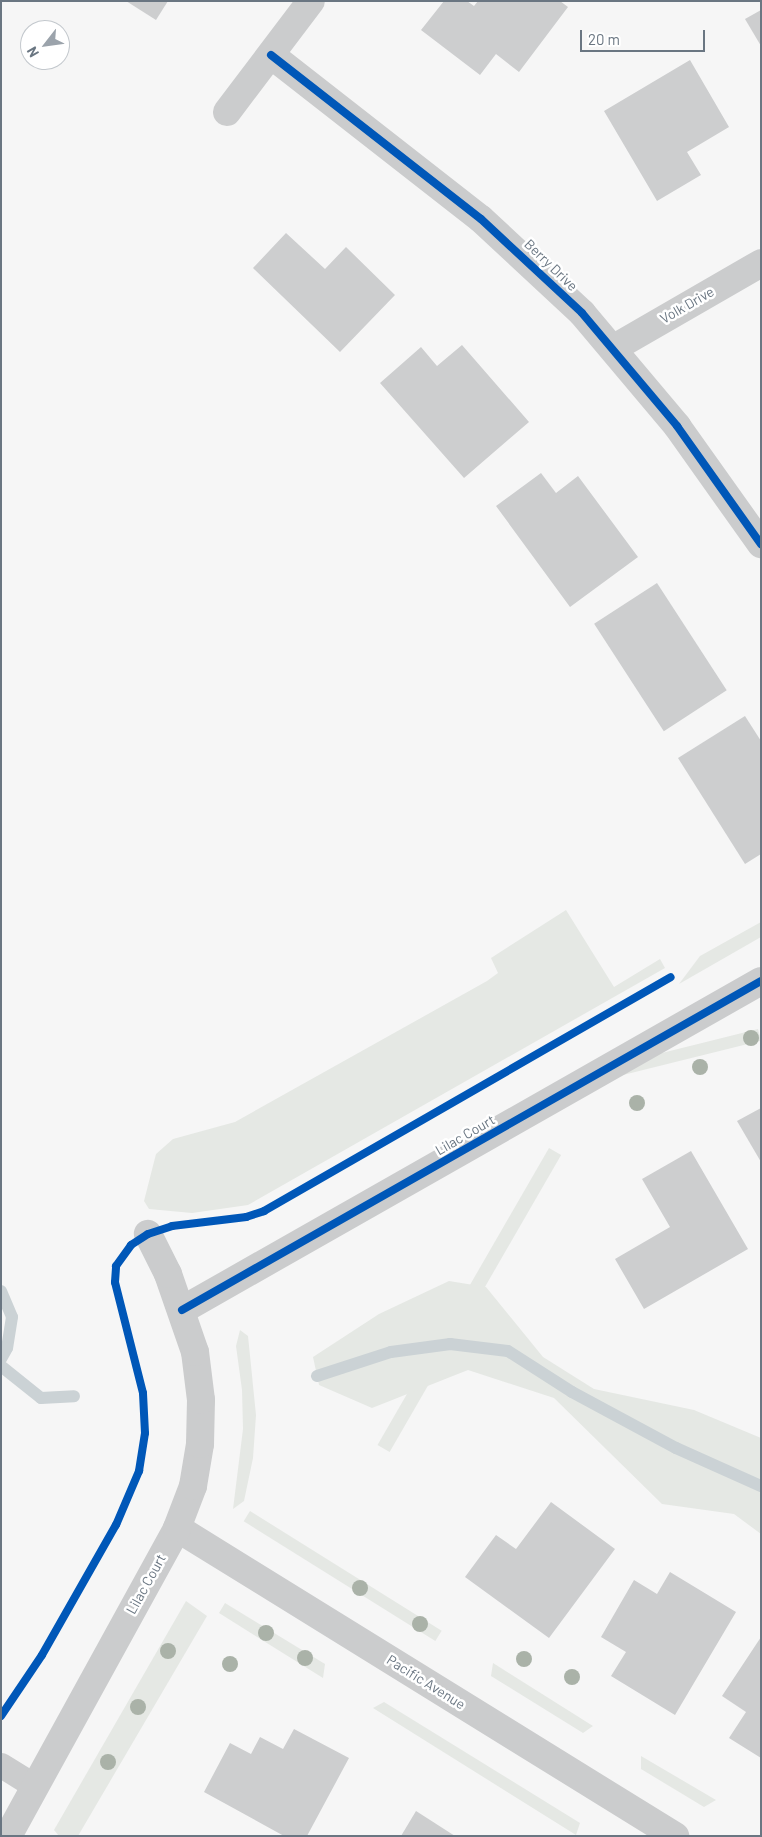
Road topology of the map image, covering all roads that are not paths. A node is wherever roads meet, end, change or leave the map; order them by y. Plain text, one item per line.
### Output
1 (311, 1) edge
2 (271, 55) junction
3 (227, 112) dead end
4 (761, 263) edge
5 (614, 348) junction
6 (761, 544) edge
7 (761, 981) edge
8 (148, 1234) dead end
9 (182, 1310) junction
10 (176, 1528) junction
11 (1, 1765) edge
12 (35, 1786) junction
13 (659, 1832) edge
14 (8, 1836) edge

1 - 2 street
2 - 3 street
2 - 5 street, Berry Drive
4 - 5 street, Volk Drive
5 - 6 street, Berry Drive
7 - 9 street, Lilac Court
8 - 9 street, Lilac Court
9 - 10 street, Lilac Court
10 - 12 street, Lilac Court
10 - 13 street, Pacific Avenue
11 - 12 lane
12 - 14 street, Lilac Court

